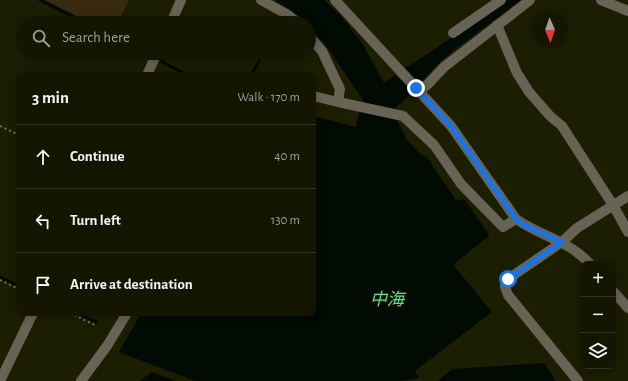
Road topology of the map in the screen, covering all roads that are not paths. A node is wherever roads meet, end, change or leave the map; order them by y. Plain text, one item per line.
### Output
1 (181, 0) edge
2 (261, 0) edge
3 (335, 0) edge
4 (501, 0) edge
5 (530, 0) edge
6 (601, 0) edge
7 (628, 11) edge
8 (174, 16) edge
9 (289, 16) edge
10 (497, 25) junction
11 (453, 34) dead end
12 (316, 44) edge
13 (154, 60) edge
14 (148, 72) edge
15 (417, 90) junction
16 (316, 97) edge
17 (338, 102) junction
18 (628, 196) edge
19 (613, 205) junction
20 (516, 219) junction
21 (628, 232) edge
22 (562, 242) junction
23 (587, 261) edge
24 (616, 294) edge
25 (628, 308) edge
26 (32, 316) edge
27 (125, 316) edge
28 (0, 381) edge
29 (81, 381) edge
30 (578, 381) edge

1 - 8 street
2 - 9 street
3 - 15 street
4 - 11 street
5 - 10 street
6 - 7 street
10 - 15 street
10 - 19 street
12 - 17 street
13 - 14 street
15 - 20 street
16 - 17 street
17 - 20 street
18 - 19 street
19 - 21 street
19 - 22 street
20 - 22 street
22 - 23 street
22 - 30 street
24 - 25 street
26 - 28 street
27 - 29 street

